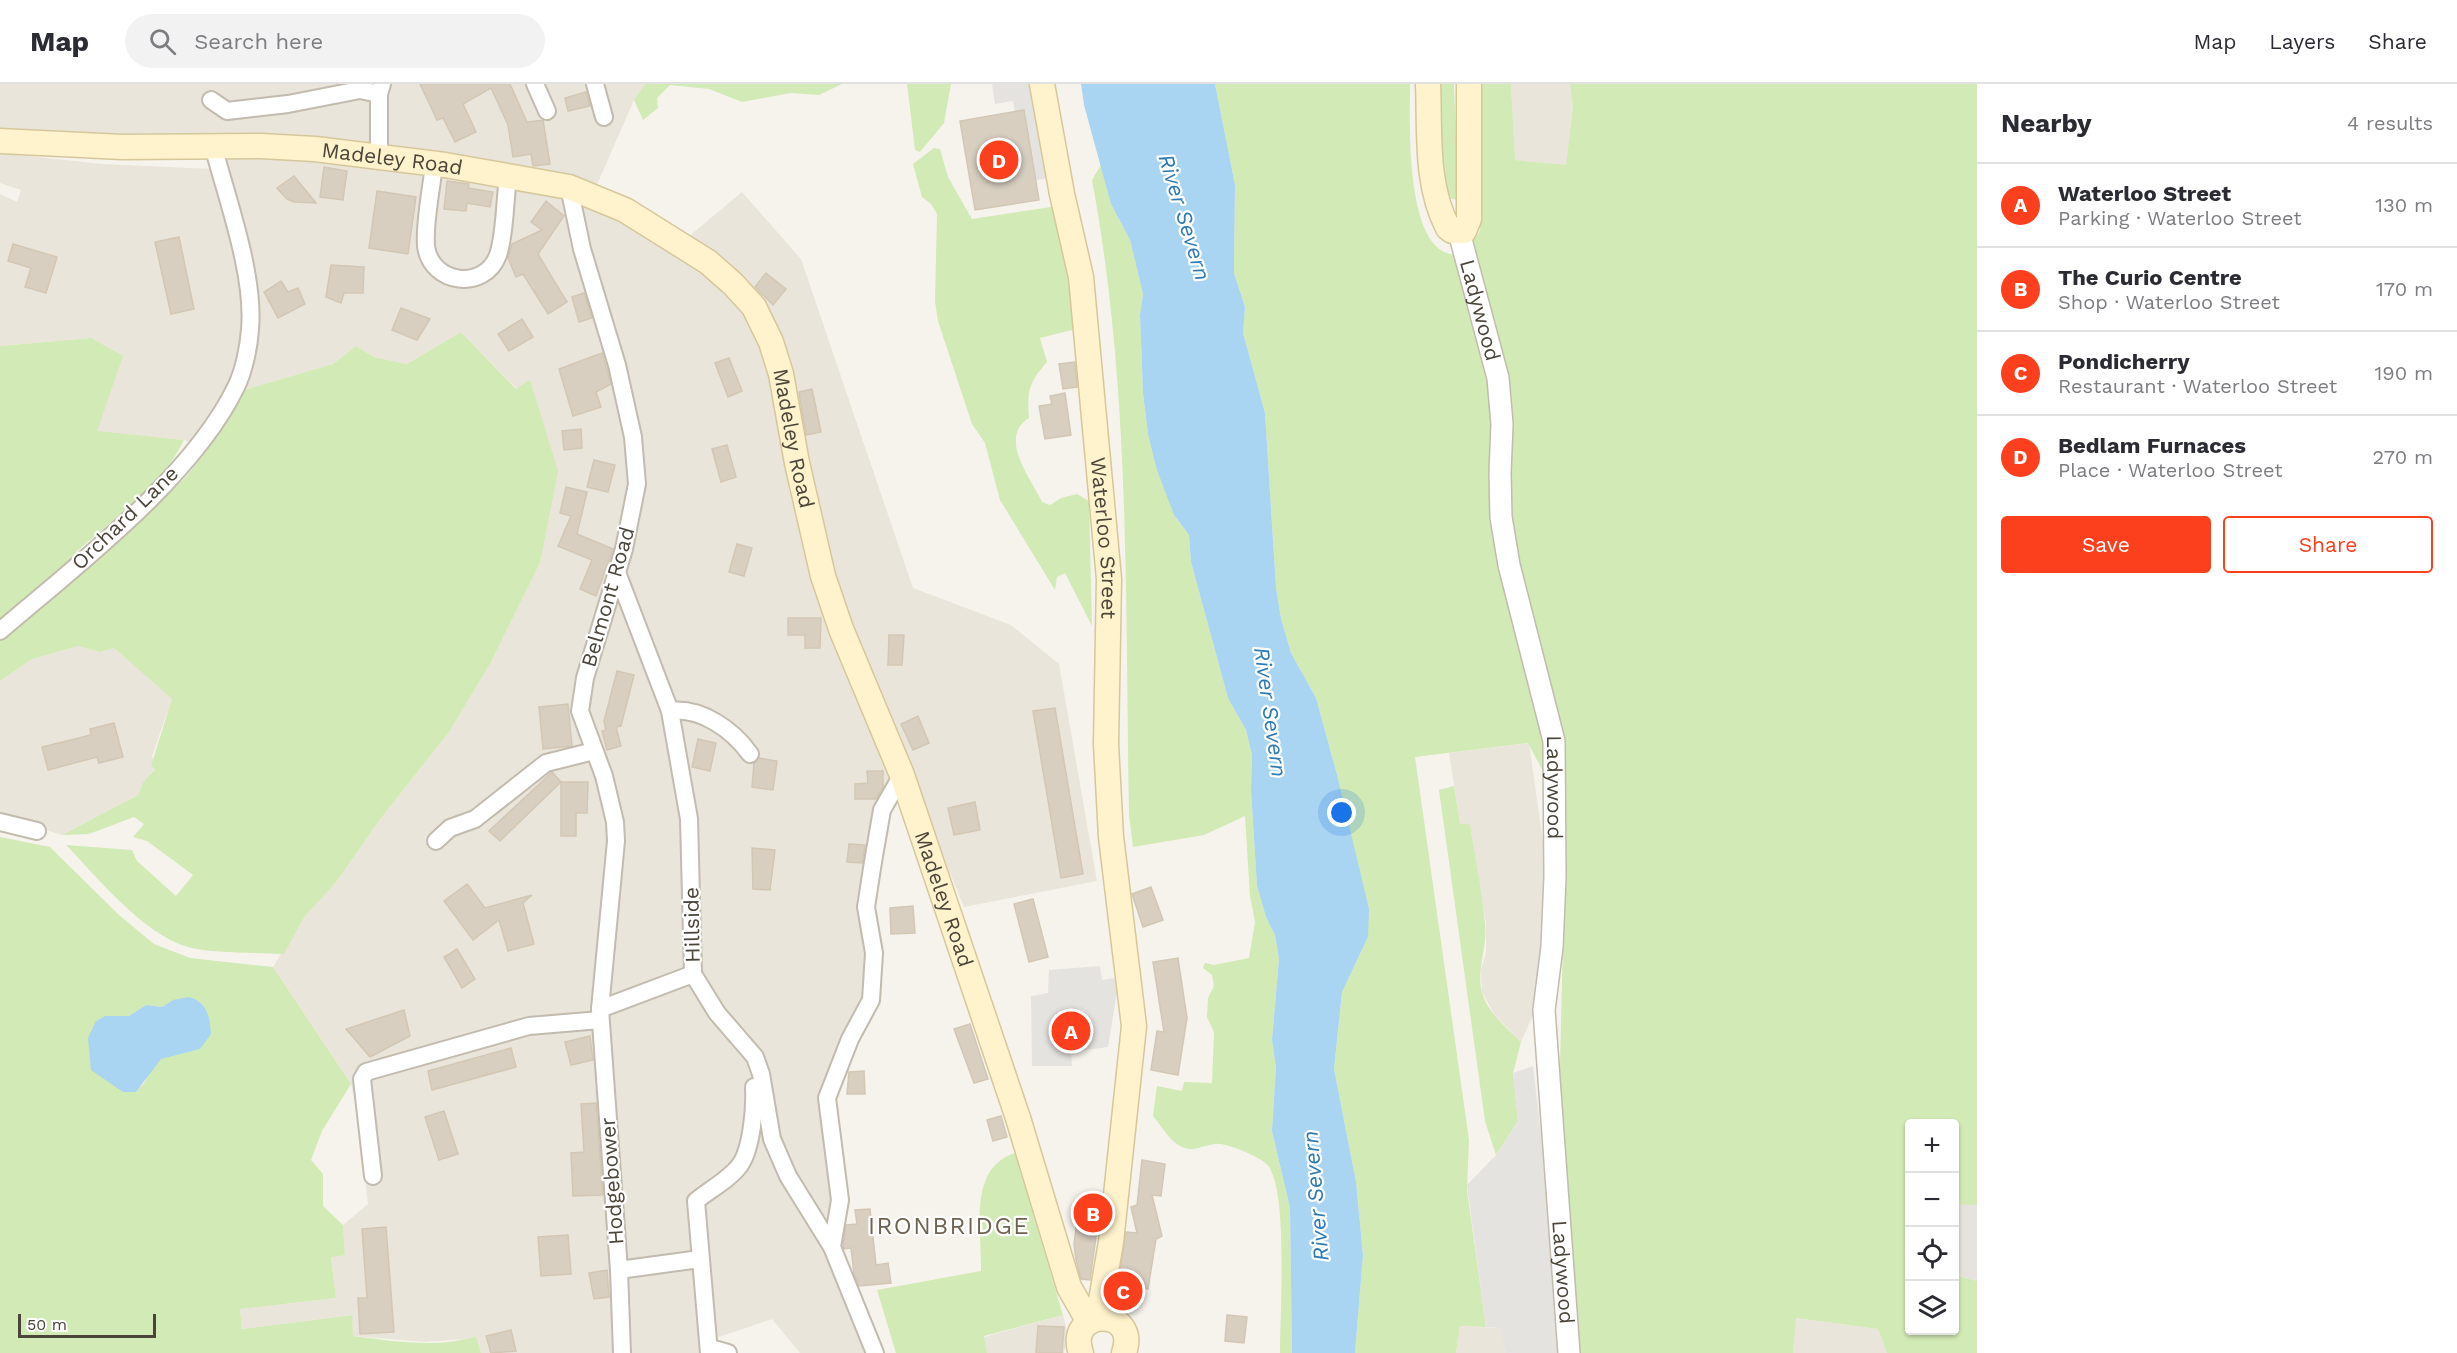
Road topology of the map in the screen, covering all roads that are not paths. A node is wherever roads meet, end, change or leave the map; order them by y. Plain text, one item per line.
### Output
1 (535, 84) edge
2 (595, 84) edge
3 (1042, 84) edge
4 (1428, 84) edge
5 (1469, 84) edge
6 (381, 89) edge
7 (211, 100) dead end
8 (547, 111) dead end
9 (604, 117) dead end
10 (0, 141) edge
11 (213, 146) junction
12 (379, 158) junction
13 (434, 163) junction
14 (508, 177) junction
15 (569, 187) junction
16 (1459, 232) junction
17 (618, 575) junction
18 (0, 631) edge
19 (670, 711) junction
20 (594, 751) junction
21 (750, 754) dead end
22 (902, 775) junction
23 (0, 822) edge
24 (37, 831) dead end
25 (436, 841) dead end
26 (693, 974) junction
27 (600, 1014) junction
28 (755, 1057) junction
29 (373, 1176) dead end
30 (832, 1247) junction
31 (700, 1259) junction
32 (619, 1270) junction
33 (1094, 1320) junction
34 (710, 1350) edge
35 (622, 1353) edge
36 (728, 1353) edge
37 (875, 1353) edge
38 (1081, 1353) edge
39 (1124, 1353) edge
40 (1569, 1353) edge

1 - 8 street
2 - 9 street
3 - 33 main road, Waterloo Street
4 - 16 main road
5 - 16 main road
6 - 7 street
6 - 12 street
10 - 11 main road, Madeley Road
11 - 12 main road, Madeley Road
11 - 18 street, Orchard Lane
12 - 13 main road, Madeley Road
13 - 14 main road, Madeley Road
13 - 14 street
14 - 15 main road, Madeley Road
15 - 17 street, Belmont Road
15 - 22 main road, Madeley Road
16 - 40 street, Ladywood
17 - 19 street, Hillside
17 - 20 street, Belmont Road
19 - 21 street
19 - 26 street, Hillside
20 - 25 street
20 - 27 street, Belmont Road
22 - 30 street
22 - 33 main road, Madeley Road
23 - 24 street
26 - 27 street
26 - 28 street, Hillside
27 - 29 street
27 - 32 street, Hodgebower
28 - 30 street, Hillside
28 - 31 street
30 - 37 street, Hillside
31 - 32 street
31 - 34 street
32 - 35 street, Hodgebower
33 - 38 main road, Waterloo Street
33 - 39 main road
34 - 36 street

